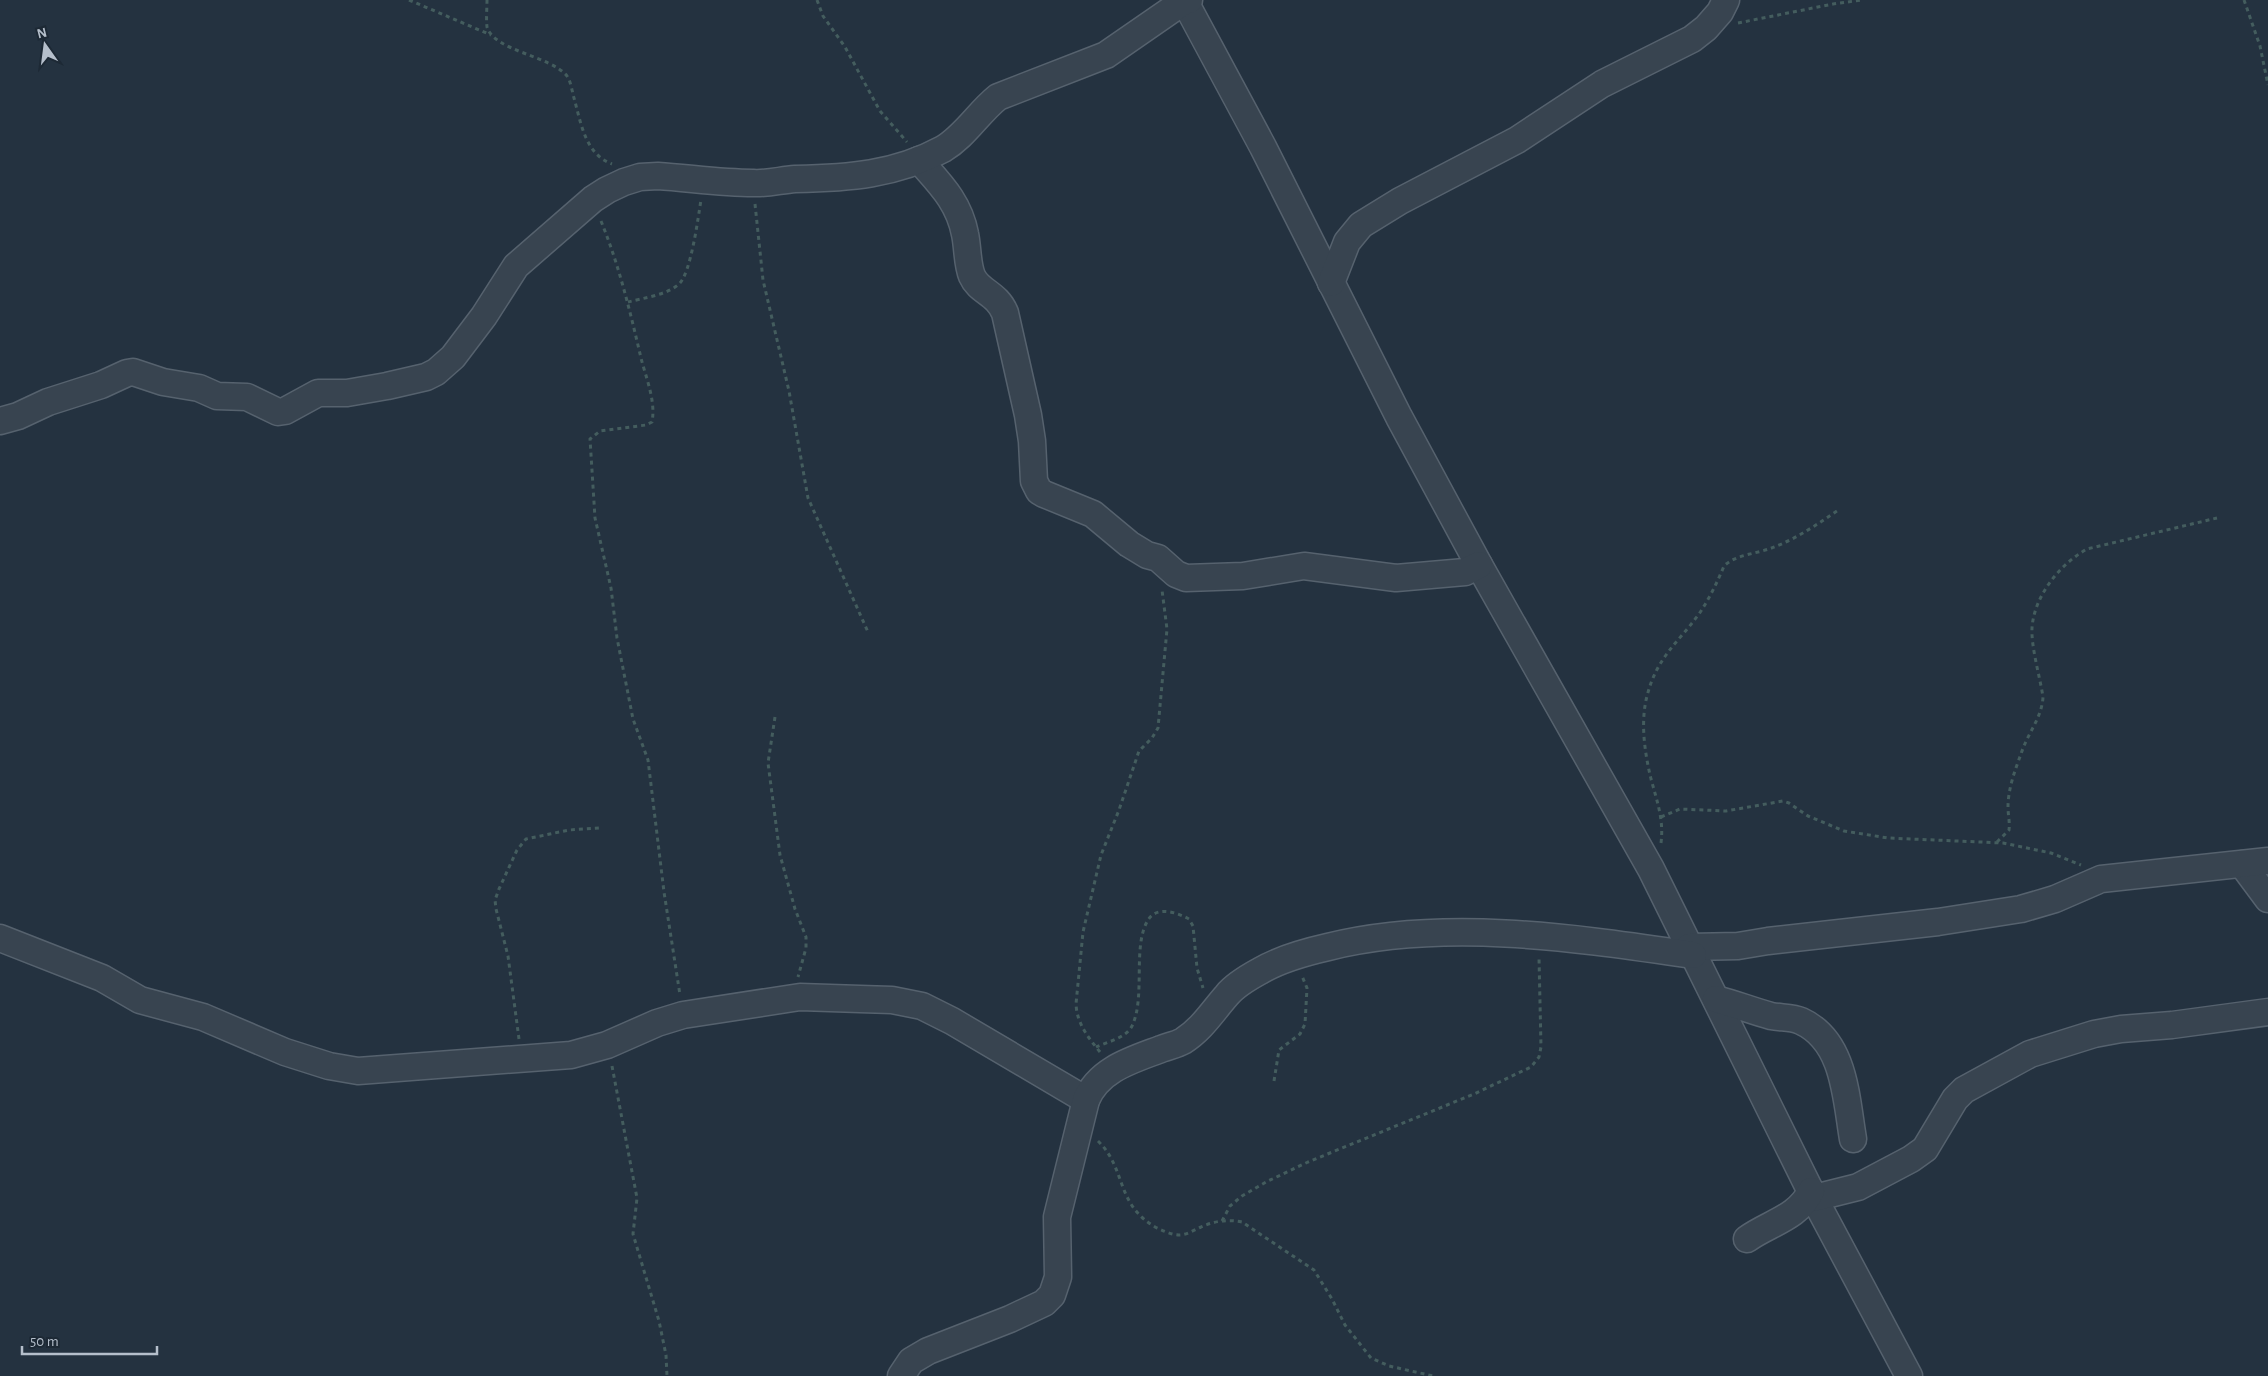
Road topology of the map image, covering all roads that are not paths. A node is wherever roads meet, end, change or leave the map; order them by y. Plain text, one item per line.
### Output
1 (1186, 0) edge
2 (1726, 0) edge
3 (919, 160) junction
4 (1331, 283) junction
5 (0, 421) edge
6 (1479, 566) junction
7 (2268, 861) edge
8 (2242, 864) junction
9 (2268, 899) edge
10 (0, 938) edge
11 (1691, 951) junction
12 (1716, 999) junction
13 (2268, 1012) edge
14 (1086, 1100) junction
15 (1853, 1139) dead end
16 (1812, 1195) junction
17 (1747, 1239) dead end
18 (901, 1376) edge
19 (1909, 1376) edge

1 - 3 street
1 - 4 street
2 - 4 street
3 - 5 street
3 - 6 street
4 - 6 street
6 - 11 street
7 - 8 street
8 - 9 street
8 - 11 street
10 - 14 street
11 - 12 street
11 - 14 street
12 - 15 street
12 - 16 street
13 - 16 street
14 - 18 street
16 - 17 street
16 - 19 street

